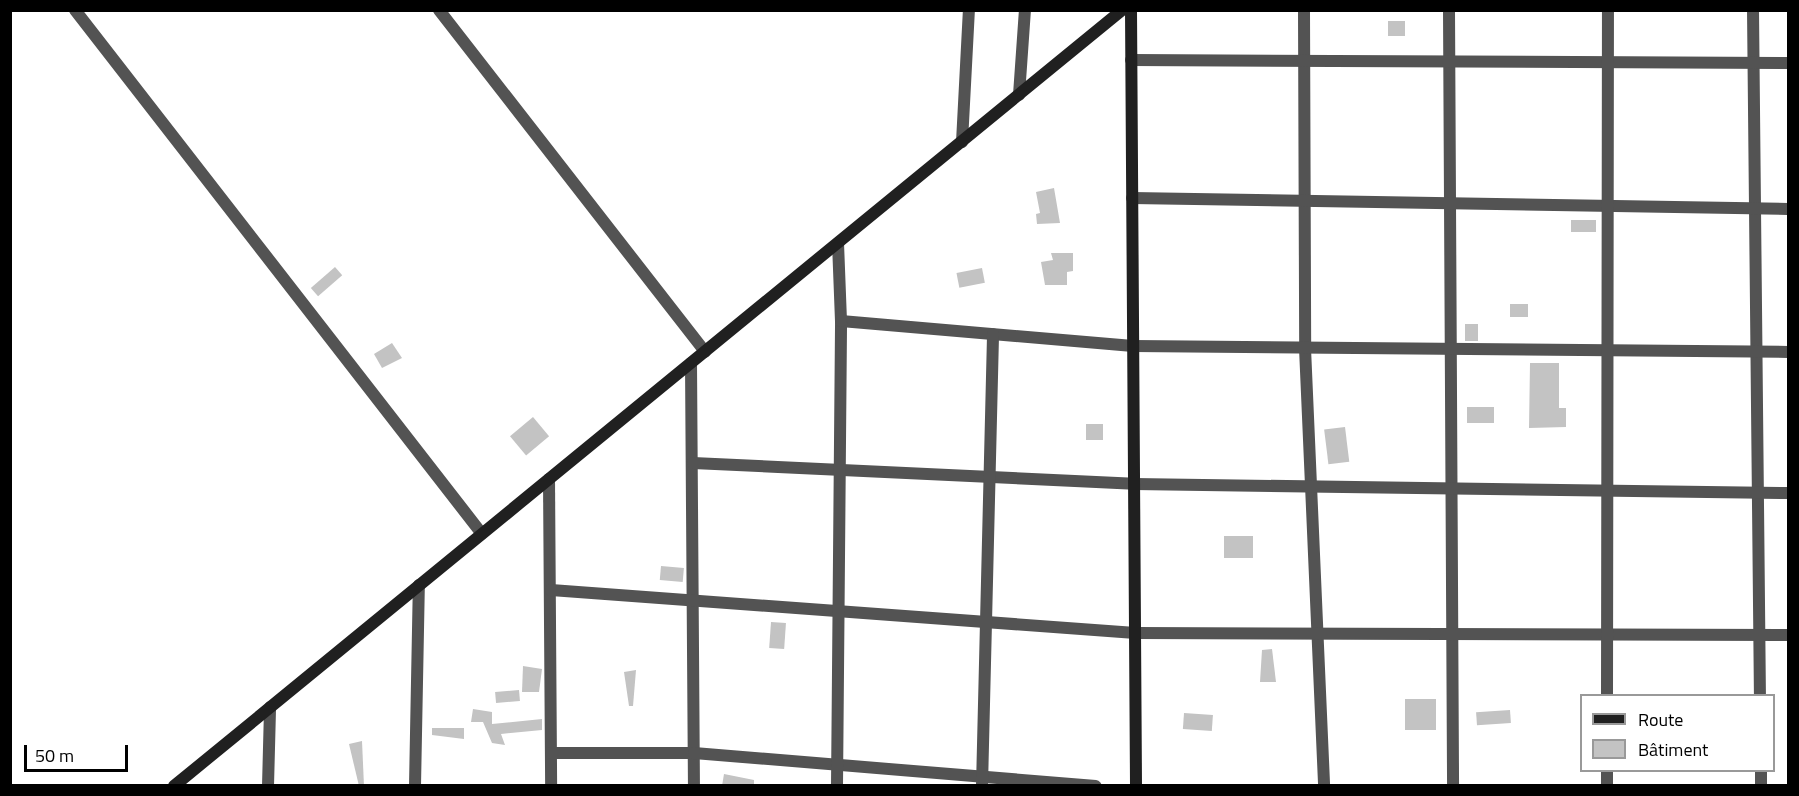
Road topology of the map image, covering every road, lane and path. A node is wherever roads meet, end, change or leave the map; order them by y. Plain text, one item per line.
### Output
1 (75, 10) edge
2 (438, 10) edge
3 (969, 10) edge
4 (1025, 10) edge
5 (1122, 10) edge
6 (1131, 10) edge
7 (1304, 10) edge
8 (1449, 10) edge
9 (1608, 10) edge
10 (1753, 10) edge
11 (1131, 60) junction
12 (1304, 60) junction
13 (1449, 61) junction
14 (1608, 62) junction
15 (1753, 63) junction
16 (1788, 63) edge
17 (1019, 95) junction
18 (962, 142) junction
19 (1132, 198) junction
20 (1305, 201) junction
21 (1450, 203) junction
22 (1608, 206) junction
23 (1755, 208) junction
24 (1788, 209) edge
25 (838, 243) junction
26 (841, 321) junction
27 (993, 334) junction
28 (1133, 346) junction
29 (1305, 348) junction
30 (1451, 349) junction
31 (1608, 351) junction
32 (705, 352) junction
33 (1756, 352) junction
34 (1788, 352) edge
35 (692, 363) junction
36 (693, 463) junction
37 (840, 470) junction
38 (989, 478) junction
39 (549, 479) junction
40 (1134, 484) junction
41 (1312, 487) junction
42 (1451, 489) junction
43 (1607, 491) junction
44 (1758, 493) junction
45 (1788, 494) edge
46 (482, 534) junction
47 (419, 585) junction
48 (551, 590) junction
49 (694, 601) junction
50 (838, 611) junction
51 (986, 622) junction
52 (1135, 633) junction
53 (1317, 633) junction
54 (1452, 634) junction
55 (1607, 634) junction
56 (1759, 635) junction
57 (1788, 635) edge
58 (1607, 694) edge
59 (1760, 694) edge
60 (270, 707) junction
61 (551, 753) junction
62 (694, 753) junction
63 (837, 765) junction
64 (982, 781) edge
65 (174, 786) edge
66 (268, 786) edge
67 (415, 786) edge
68 (551, 786) edge
69 (694, 786) edge
70 (837, 786) edge
71 (1096, 786) edge
72 (1136, 786) edge
73 (1323, 786) edge
74 (1453, 786) edge

1 - 46 street
2 - 32 street
3 - 18 street
4 - 17 street
5 - 17 street
6 - 11 street
7 - 12 street
8 - 13 street
9 - 14 street
10 - 15 street
11 - 12 street
11 - 19 street
12 - 13 street
12 - 20 street
13 - 14 street
13 - 21 street
14 - 15 street
14 - 22 street
15 - 16 street
15 - 23 street
17 - 18 street
18 - 25 street
19 - 20 street
19 - 28 street
20 - 21 street
20 - 29 street
21 - 22 street
21 - 30 street
22 - 23 street
22 - 31 street
23 - 24 street
23 - 33 street
25 - 26 street
25 - 32 street
26 - 27 street
26 - 37 street
27 - 28 street
27 - 38 street
28 - 29 street
28 - 40 street
29 - 30 street
29 - 41 street
30 - 31 street
30 - 42 street
31 - 33 street
31 - 43 street
32 - 35 street
33 - 34 street
33 - 44 street
35 - 36 street
35 - 39 street
36 - 37 street
36 - 49 street
37 - 38 street
37 - 50 street
38 - 40 street
38 - 51 street
39 - 46 street
39 - 48 street
40 - 41 street
40 - 52 street
41 - 42 street
41 - 53 street
42 - 43 street
42 - 54 street
43 - 44 street
43 - 55 street
44 - 45 street
44 - 56 street
46 - 47 street
47 - 60 street
47 - 67 street
48 - 49 street
48 - 61 street
49 - 50 street
49 - 62 street
50 - 51 street
50 - 63 street
51 - 52 street
51 - 64 street
52 - 53 street
52 - 72 street
53 - 54 street
53 - 73 street
54 - 55 street
54 - 74 street
55 - 56 street
55 - 58 street
56 - 57 street
56 - 59 street
60 - 65 street
60 - 66 street
61 - 62 street
61 - 68 street
62 - 63 street
62 - 69 street
63 - 64 street
63 - 70 street
64 - 71 street

